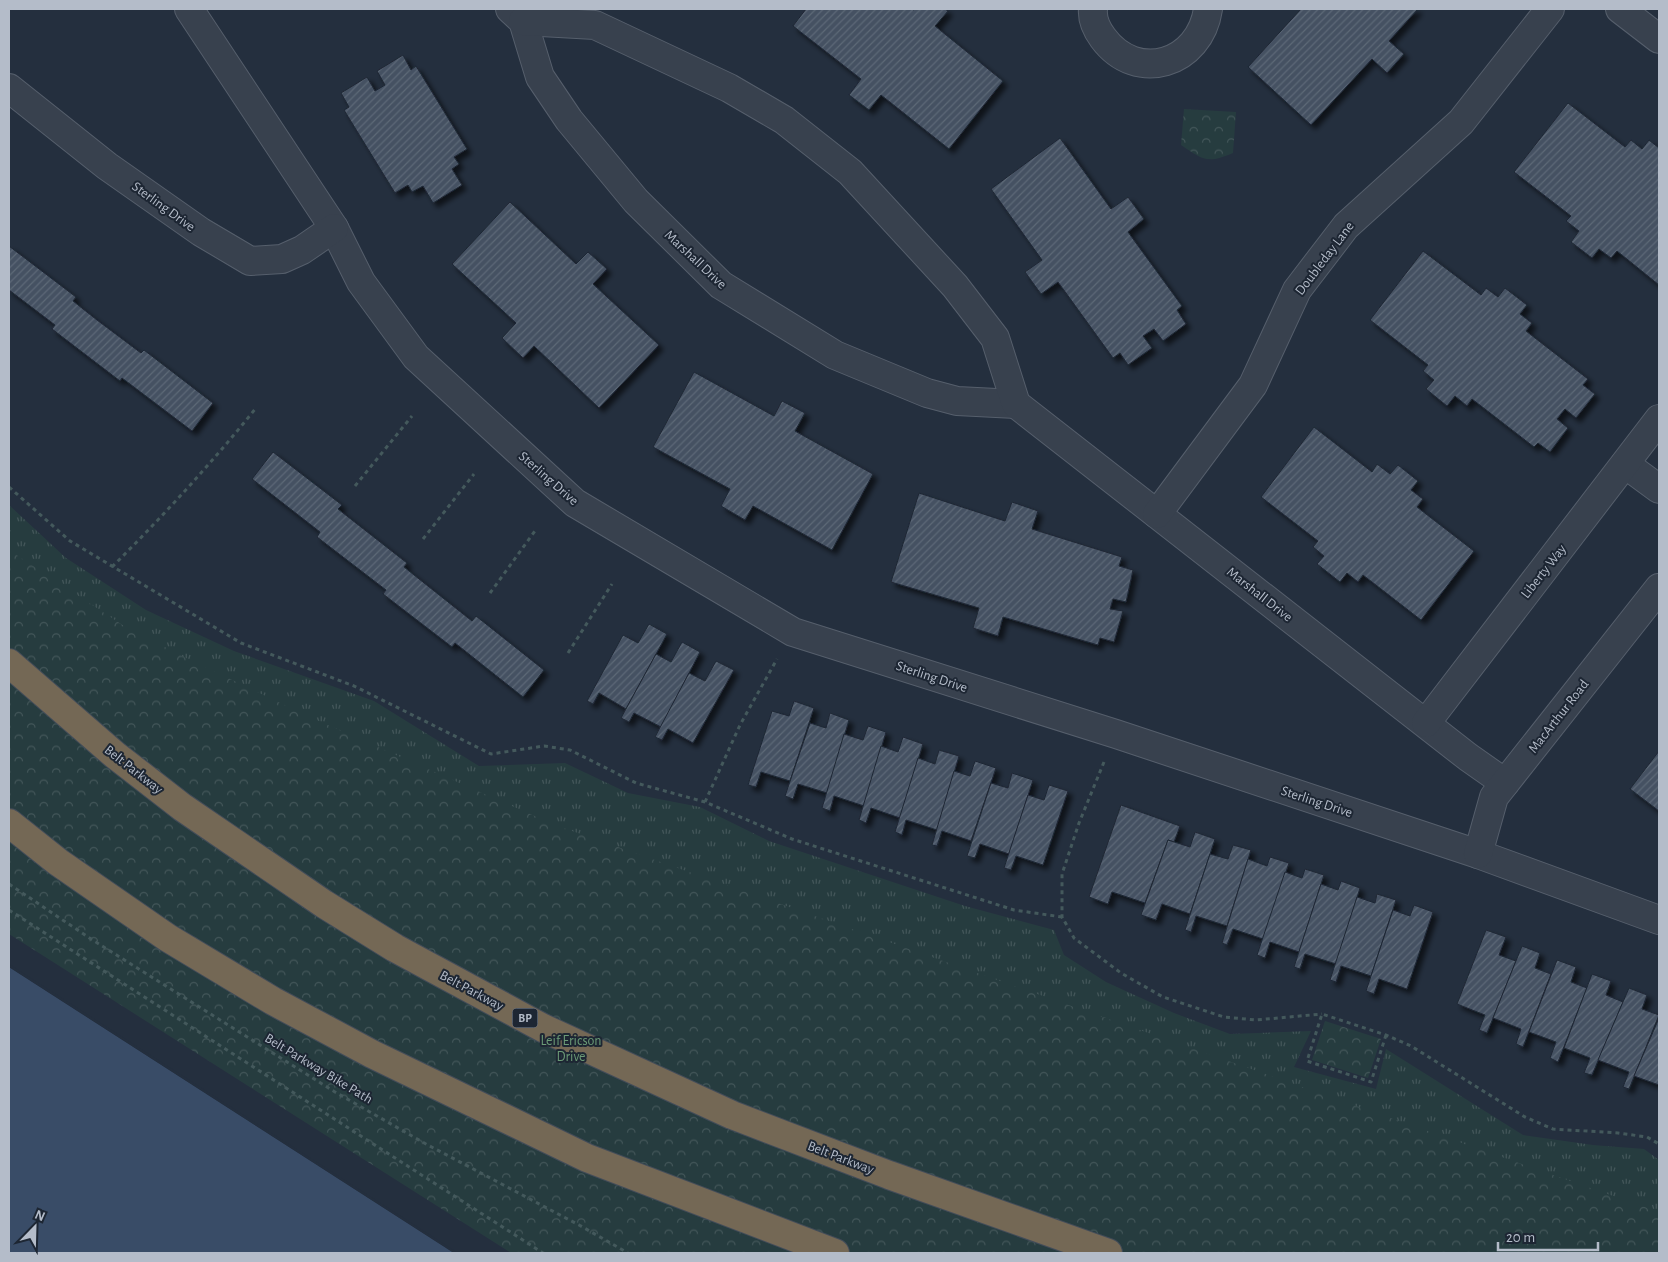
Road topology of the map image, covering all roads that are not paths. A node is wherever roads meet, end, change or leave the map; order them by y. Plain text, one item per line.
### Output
1 (189, 9) edge
2 (1093, 9) edge
3 (1208, 9) edge
4 (1550, 9) edge
5 (1620, 9) edge
6 (516, 15) edge
7 (1659, 39) edge
8 (9, 88) edge
9 (334, 228) junction
10 (1016, 404) junction
11 (1659, 419) edge
12 (1625, 464) junction
13 (1659, 489) edge
14 (1157, 514) junction
15 (1659, 588) edge
16 (9, 663) edge
17 (1426, 723) junction
18 (1505, 784) junction
19 (9, 823) edge
20 (1478, 854) junction
21 (1659, 920) edge
22 (835, 1253) edge
23 (1108, 1253) edge

1 - 9 street, Sterling Drive
2 - 3 street
4 - 14 street, Doubleday Lane
5 - 7 street
6 - 10 street, Marshall Drive
6 - 10 street, Marshall Drive
8 - 9 street, Sterling Drive
9 - 20 street, Sterling Drive
10 - 14 street, Marshall Drive
11 - 12 street, Liberty Way
12 - 13 street
12 - 17 street, Liberty Way
14 - 17 street, Marshall Drive
15 - 18 street, MacArthur Road
16 - 23 highway, Belt Parkway / BP
17 - 18 street, Marshall Drive
18 - 20 street, MacArthur Road
19 - 22 highway
20 - 21 street, Sterling Drive

